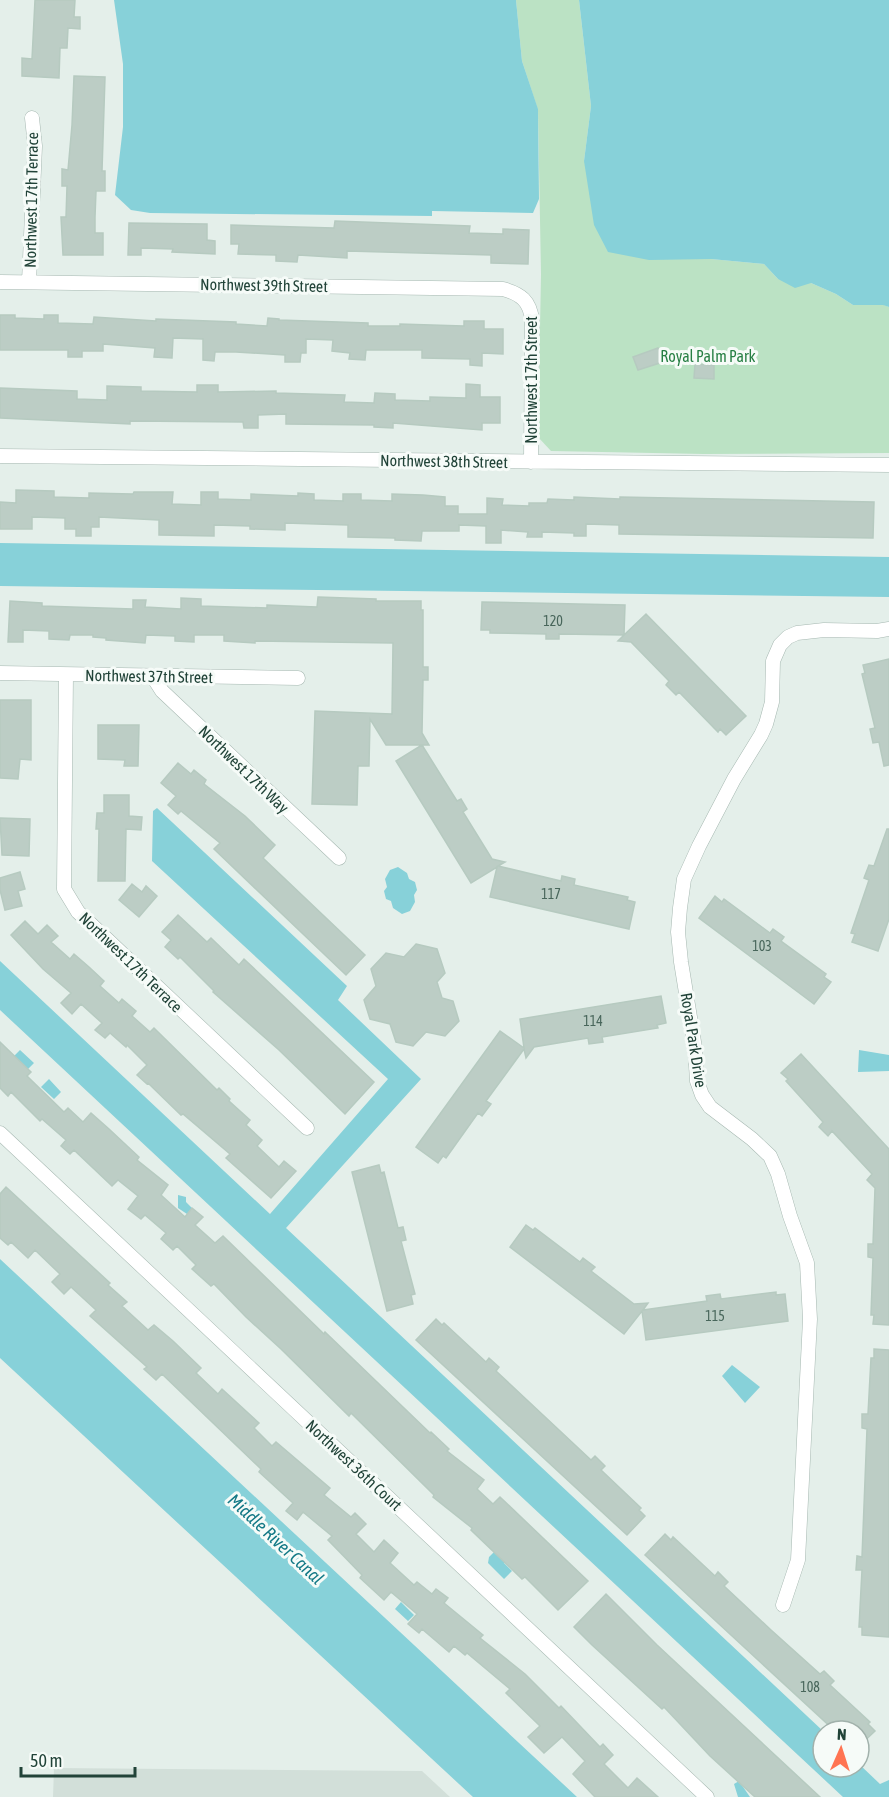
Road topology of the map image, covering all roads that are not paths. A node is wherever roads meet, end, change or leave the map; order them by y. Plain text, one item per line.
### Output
1 (32, 118) dead end
2 (0, 282) edge
3 (29, 282) junction
4 (526, 300) joint
5 (0, 456) edge
6 (531, 462) junction
7 (889, 465) edge
8 (889, 629) edge
9 (0, 673) edge
10 (66, 675) junction
11 (153, 677) junction
12 (298, 678) dead end
13 (339, 858) dead end
14 (307, 1128) dead end
15 (0, 1132) edge
16 (783, 1605) dead end
17 (707, 1797) edge

1 - 3 street, Northwest 17th Terrace
2 - 3 street, Northwest 39th Street
3 - 4 street, Northwest 39th Street
4 - 6 street, Northwest 17th Street
5 - 6 street, Northwest 38th Street
6 - 7 street, Northwest 38th Street
8 - 16 street, Royal Park Drive
9 - 10 street, Northwest 37th Street
10 - 11 street, Northwest 37th Street
10 - 14 street, Northwest 17th Terrace
11 - 12 street, Northwest 37th Street
11 - 13 street, Northwest 17th Way
15 - 17 street, Northwest 36th Court

